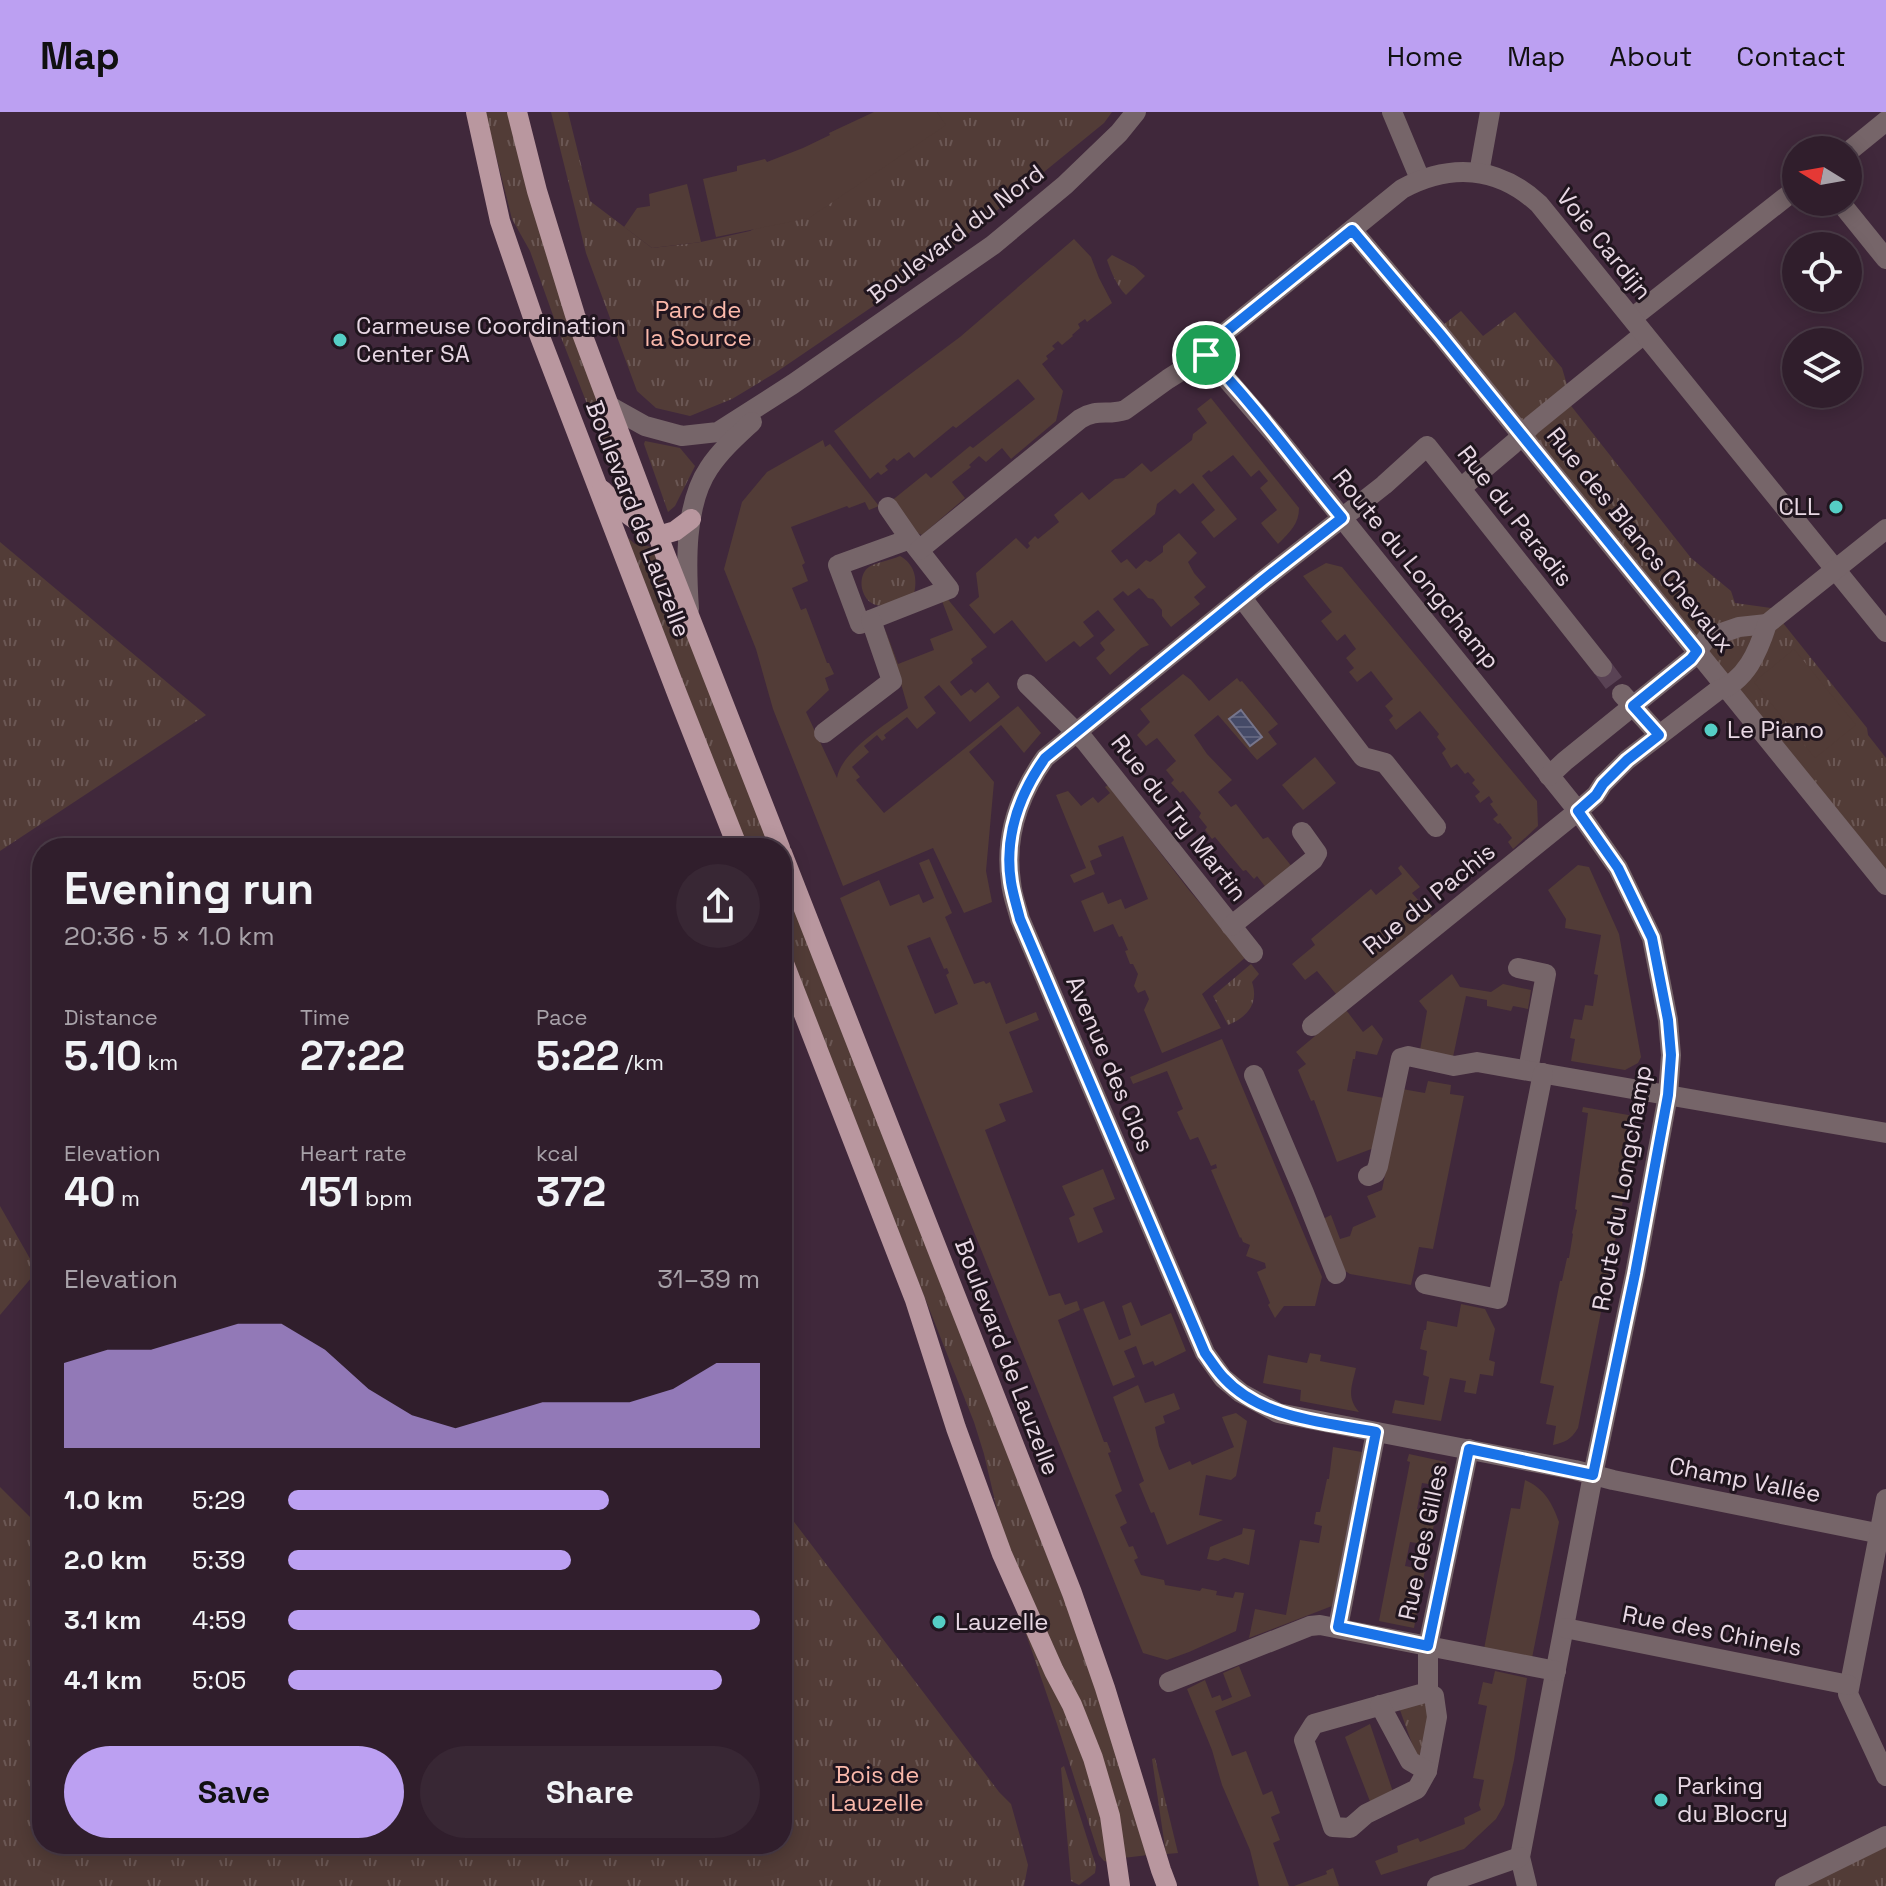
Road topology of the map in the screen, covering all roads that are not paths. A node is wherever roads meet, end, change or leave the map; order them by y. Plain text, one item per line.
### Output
1 (468, 112) edge
2 (476, 112) edge
3 (517, 112) edge
4 (1136, 112) edge
5 (1392, 112) edge
6 (1490, 112) edge
7 (1886, 121) edge
8 (1862, 141) edge
9 (484, 149) junction
10 (1479, 173) junction
11 (1420, 179) junction
12 (1782, 201) edge
13 (1856, 216) edge
14 (1352, 230) junction
15 (1879, 237) edge
16 (1886, 259) edge
17 (1638, 326) junction
18 (1206, 355) junction
19 (793, 384) junction
20 (611, 407) junction
21 (1522, 435) junction
22 (596, 485) junction
23 (1461, 488) junction
24 (888, 507) dead end
25 (1342, 518) junction
26 (691, 519) junction
27 (1886, 529) edge
28 (658, 536) junction
29 (915, 544) junction
30 (1836, 568) junction
31 (1242, 598) junction
32 (689, 614) junction
33 (871, 620) junction
34 (1767, 624) junction
35 (1886, 632) edge
36 (1697, 651) junction
37 (1602, 667) tunnel mouth
38 (1027, 684) dead end
39 (1727, 688) junction
40 (1628, 700) junction
41 (1076, 731) junction
42 (824, 733) dead end
43 (1659, 735) junction
44 (1549, 776) junction
45 (1578, 811) junction
46 (1436, 827) dead end
47 (1302, 832) dead end
48 (734, 838) edge
49 (776, 838) edge
50 (792, 878) edge
51 (1886, 885) edge
52 (1231, 926) junction
53 (1253, 953) dead end
54 (1518, 968) dead end
55 (792, 984) edge
56 (1312, 1026) dead end
57 (1536, 1072) junction
58 (1254, 1075) dead end
59 (1668, 1095) junction
60 (1886, 1133) edge
61 (1368, 1176) dead end
62 (1336, 1274) dead end
63 (1425, 1284) dead end
64 (1376, 1432) junction
65 (1469, 1449) junction
66 (1593, 1475) junction
67 (1886, 1499) edge
68 (1882, 1534) edge
69 (1338, 1627) junction
70 (1565, 1628) junction
71 (1428, 1646) junction
72 (1556, 1671) junction
73 (1169, 1682) dead end
74 (1849, 1685) junction
75 (1428, 1692) junction
76 (1380, 1705) junction
77 (1427, 1771) junction
78 (1886, 1776) edge
79 (1886, 1836) edge
80 (1520, 1857) junction
81 (1120, 1886) edge
82 (1167, 1886) edge
83 (1437, 1886) edge
84 (1527, 1886) edge
85 (1785, 1886) edge

1 - 9 street
2 - 9 main road, Boulevard de Lauzelle
3 - 20 main road, Boulevard de Lauzelle
4 - 19 street, Boulevard du Nord
5 - 11 street
6 - 10 street
7 - 8 street
9 - 22 main road, Boulevard de Lauzelle
10 - 11 street, Voie Cardijn
10 - 17 street, Voie Cardijn
11 - 14 street, Voie Cardijn
12 - 17 street
13 - 15 street
14 - 18 street, Voie Cardijn
14 - 21 street, Rue des Blancs Chevaux
15 - 16 street
17 - 21 street
17 - 30 street, Voie Cardijn
18 - 25 street, Route du Longchamp
18 - 29 street, Voie Cardijn
19 - 20 street, Boulevard du Nord
19 - 26 street, Boulevard du Nord
20 - 28 main road, Boulevard de Lauzelle
21 - 23 street
21 - 36 street, Rue des Blancs Chevaux
22 - 28 main road
22 - 48 main road, Boulevard de Lauzelle
23 - 25 street, Rue du Paradis
23 - 37 street, Rue du Paradis
24 - 29 street
25 - 31 street, Avenue des Clos
25 - 44 street, Route du Longchamp
26 - 28 main road
26 - 32 street, Boulevard du Nord
27 - 30 street
28 - 32 main road, Boulevard de Lauzelle
29 - 33 street
29 - 33 street, Voie Cardijn
30 - 34 street
30 - 35 street, Voie Cardijn
31 - 41 street, Avenue des Clos
31 - 46 street
32 - 49 main road, Boulevard de Lauzelle
33 - 42 street
34 - 36 street
34 - 39 street, Rue du Pachis
36 - 39 street, Rue des Blancs Chevaux
36 - 40 street
38 - 41 street, Rue du Try Martin
39 - 43 street, Rue du Pachis
39 - 51 street, Rue des Blancs Chevaux
40 - 43 street
40 - 44 street
41 - 52 street, Rue du Try Martin
41 - 64 street, Avenue des Clos
43 - 45 street, Rue du Pachis
44 - 45 street, Route du Longchamp
45 - 56 street, Rue du Pachis
45 - 59 street, Route du Longchamp
47 - 52 street
50 - 82 main road, Boulevard de Lauzelle
52 - 53 street, Rue du Try Martin
54 - 57 street
55 - 81 main road
57 - 59 street
57 - 61 street
57 - 63 street
58 - 62 street
59 - 60 street
59 - 66 street, Route du Longchamp
64 - 65 street, Avenue des Clos
64 - 69 street
65 - 66 street, Avenue des Clos
65 - 71 street, Rue des Gilles
66 - 68 street, Champ Vallée
66 - 70 street, Route du Longchamp
67 - 68 street
68 - 74 street
69 - 71 street
69 - 73 street
70 - 72 street, Route du Longchamp
70 - 74 street, Rue des Chinels
71 - 72 street
71 - 75 street, Rue des Gilles
72 - 80 street, Route du Longchamp
74 - 78 street
75 - 76 street
75 - 77 street, Rue des Gilles
76 - 77 street
76 - 77 street
79 - 85 street
80 - 83 street
80 - 84 street, Route du Longchamp

